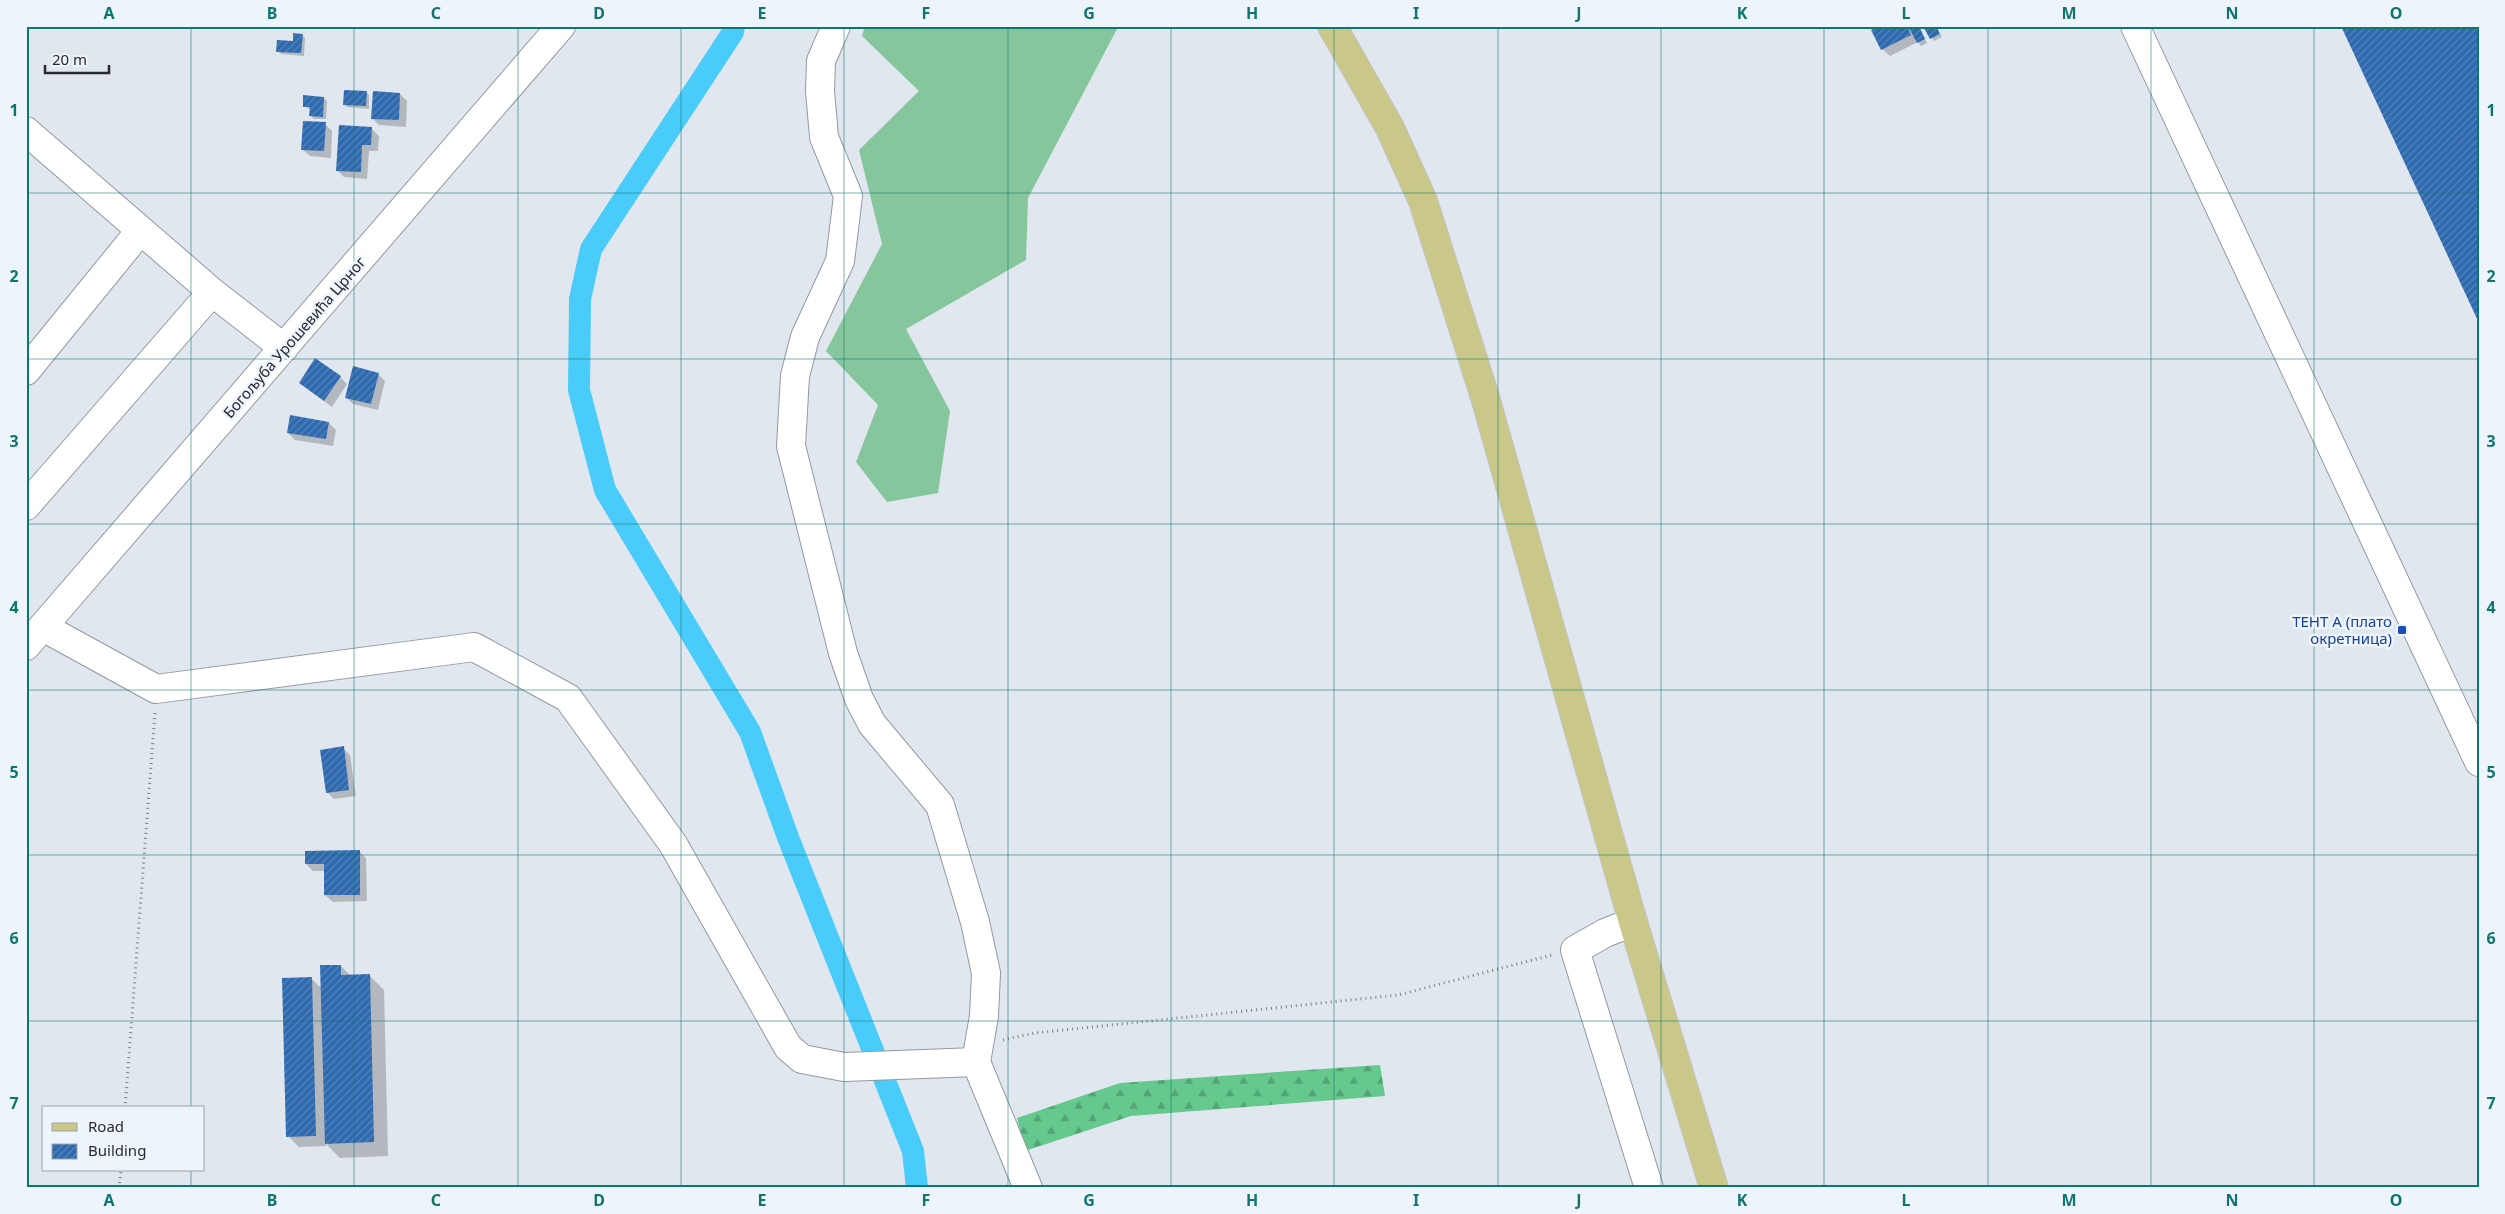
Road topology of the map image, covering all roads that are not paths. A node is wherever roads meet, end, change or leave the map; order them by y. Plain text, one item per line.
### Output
1 (561, 26) edge
2 (836, 26) edge
3 (1332, 26) edge
4 (2135, 26) edge
5 (26, 131) edge
6 (140, 231) junction
7 (212, 292) junction
8 (284, 348) junction
9 (26, 371) edge
10 (26, 506) edge
11 (35, 637) edge
12 (2479, 762) edge
13 (1633, 922) junction
14 (978, 1053) junction
15 (1028, 1188) edge
16 (1649, 1188) edge
17 (1714, 1188) edge

1 - 8 street, Богољуба Урошевића Црног
2 - 14 street
3 - 13 main road
4 - 12 street
5 - 6 street
6 - 7 street
6 - 9 street
7 - 8 street
7 - 10 street
8 - 11 street, Богољуба Урошевића Црног
11 - 14 street
13 - 16 street
13 - 17 main road
14 - 15 street

